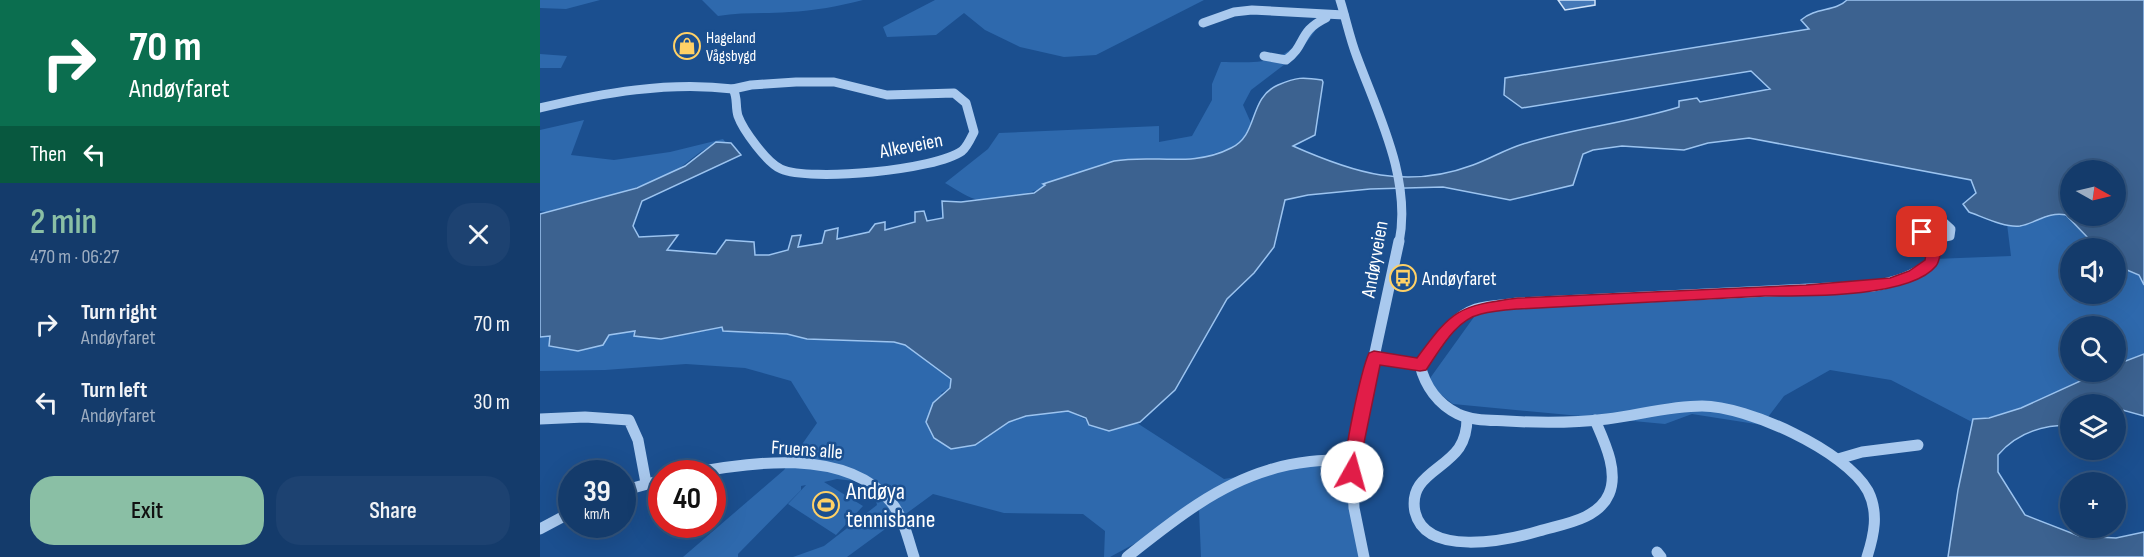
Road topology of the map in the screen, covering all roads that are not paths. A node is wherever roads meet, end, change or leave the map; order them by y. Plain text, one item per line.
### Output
1 (1340, 0) edge
2 (1344, 15) junction
3 (1329, 16) junction
4 (1203, 23) dead end
5 (1264, 56) dead end
6 (733, 89) junction
7 (540, 108) edge
8 (1935, 238) dead end
9 (1374, 358) junction
10 (1420, 365) junction
11 (540, 418) edge
12 (1467, 418) junction
13 (1595, 420) junction
14 (1918, 445) dead end
15 (1352, 459) junction
16 (1838, 459) junction
17 (726, 470) edge
18 (646, 483) joint
19 (636, 486) edge
20 (558, 519) edge
21 (540, 529) edge
22 (914, 557) edge
23 (1127, 557) edge
24 (1364, 557) edge
25 (1867, 557) edge

1 - 2 street, Andøyveien
2 - 3 street
2 - 9 street, Andøyveien
3 - 4 street
3 - 5 street
6 - 6 street, Alkeveien
6 - 7 street, Alkeveien
8 - 10 street
9 - 10 street
9 - 15 street, Andøyveien
10 - 12 street
11 - 18 street
12 - 13 street
12 - 13 street
13 - 16 street
14 - 16 street
15 - 23 street
15 - 24 street, Andøyveien
16 - 25 street
17 - 22 street, Fruens alle
18 - 19 street
20 - 21 street

